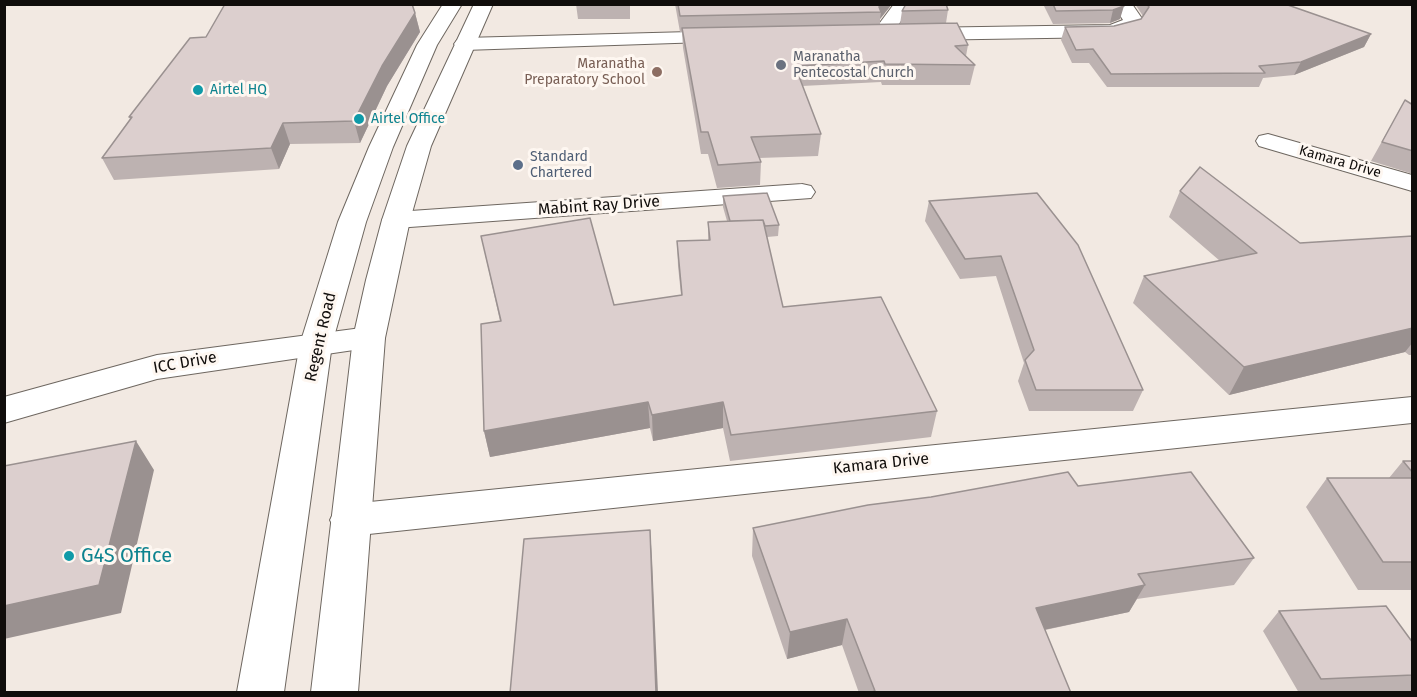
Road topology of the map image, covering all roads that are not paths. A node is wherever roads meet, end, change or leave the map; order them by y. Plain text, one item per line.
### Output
1 (453, 4) edge
2 (484, 4) edge
3 (904, 4) edge
4 (1122, 4) edge
5 (747, 37) edge
6 (464, 44) junction
7 (427, 126) junction
8 (389, 128) junction
9 (1268, 141) dead end
10 (1413, 183) edge
11 (802, 192) dead end
12 (396, 220) junction
13 (369, 338) junction
14 (316, 344) junction
15 (4, 410) edge
16 (1413, 410) edge
17 (350, 520) junction
18 (260, 693) edge
19 (334, 693) edge

1 - 8 street, Regent Road
2 - 6 street
3 - 4 street
5 - 6 street
6 - 7 street
7 - 8 street
7 - 12 street
8 - 14 street, Regent Road
9 - 10 street, Kamara Drive
11 - 12 street, Mabint Ray Drive
12 - 13 street
13 - 14 street, ICC Drive
13 - 17 street
14 - 15 street, ICC Drive
14 - 18 street, Regent Road
16 - 17 street, Kamara Drive
17 - 19 street

